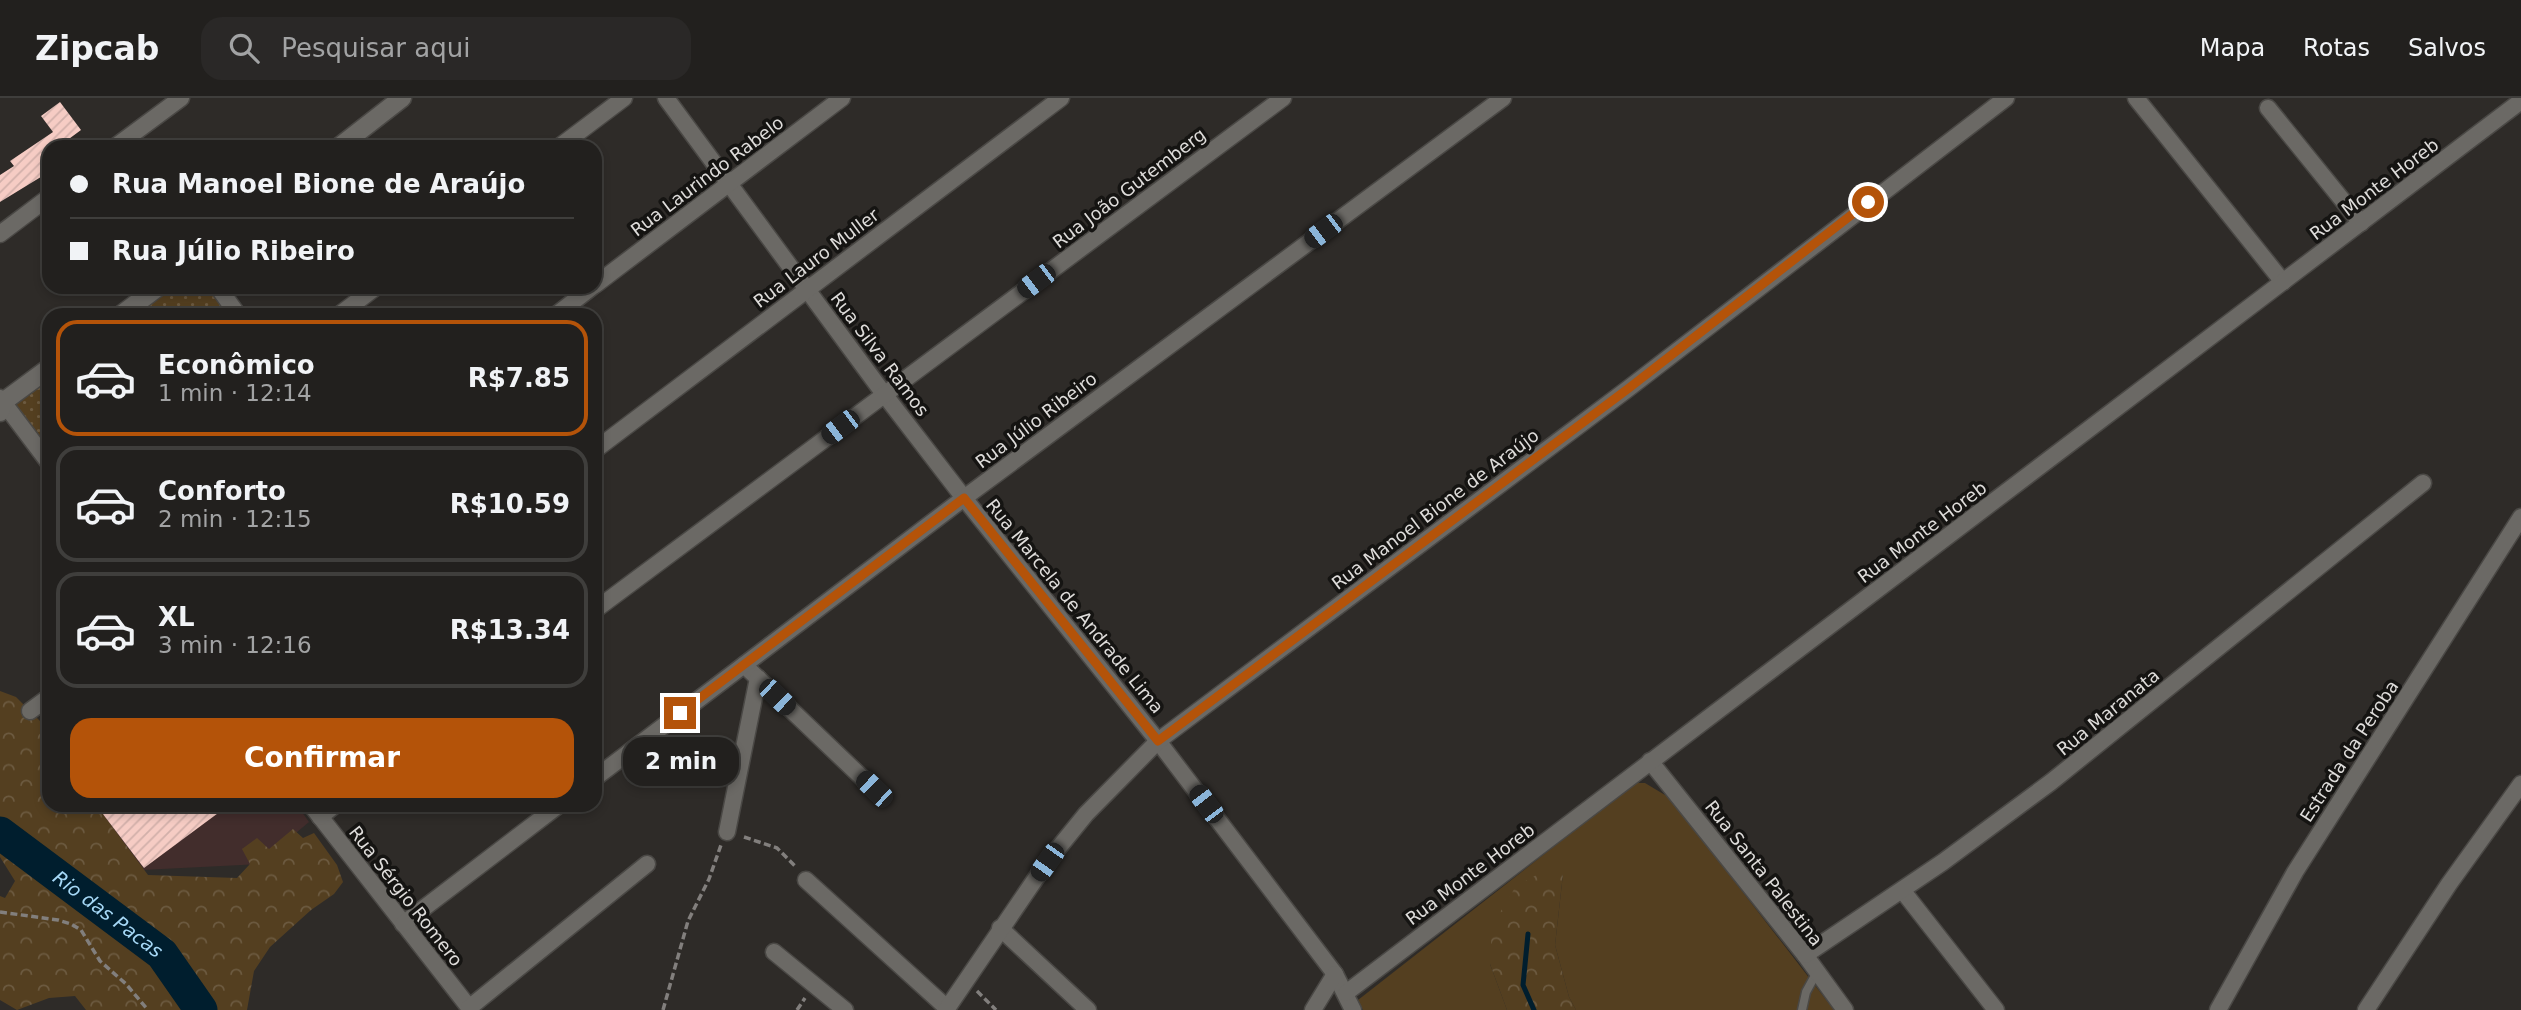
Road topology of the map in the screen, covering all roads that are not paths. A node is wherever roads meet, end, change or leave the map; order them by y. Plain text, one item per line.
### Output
1 (181, 98) edge
2 (402, 98) edge
3 (624, 98) edge
4 (666, 98) edge
5 (842, 98) edge
6 (1061, 98) edge
7 (1283, 98) edge
8 (1503, 98) edge
9 (2006, 98) edge
10 (2136, 98) edge
11 (2521, 101) edge
12 (2268, 108) dead end
13 (125, 140) edge
14 (348, 140) edge
15 (568, 140) edge
16 (728, 182) junction
17 (42, 202) edge
18 (2361, 222) junction
19 (0, 234) edge
20 (602, 280) edge
21 (2283, 282) junction
22 (806, 288) junction
23 (149, 294) edge
24 (367, 294) edge
25 (584, 294) edge
26 (130, 308) edge
27 (349, 308) edge
28 (565, 308) edge
29 (42, 373) edge
30 (884, 394) junction
31 (1, 404) edge
32 (602, 445) edge
33 (42, 454) edge
34 (2423, 483) dead end
35 (964, 498) junction
36 (2521, 517) edge
37 (602, 605) edge
38 (744, 665) junction
39 (758, 678) junction
40 (42, 702) edge
41 (30, 711) dead end
42 (1158, 741) junction
43 (1650, 761) junction
44 (602, 773) edge
45 (2521, 785) edge
46 (874, 789) dead end
47 (316, 812) edge
48 (550, 812) edge
49 (727, 831) road end
50 (647, 863) dead end
51 (806, 880) road end
52 (1902, 890) junction
53 (403, 924) junction
54 (1000, 928) junction
55 (774, 952) dead end
56 (1805, 955) junction
57 (1817, 972) junction
58 (1335, 974) junction
59 (1346, 993) junction
60 (470, 1009) edge
61 (947, 1009) edge
62 (845, 1010) edge
63 (1088, 1010) edge
64 (1313, 1010) edge
65 (1353, 1010) edge
66 (1802, 1010) edge
67 (1845, 1010) edge
68 (1997, 1010) edge
69 (2218, 1010) edge
70 (2366, 1010) edge

1 - 13 street
2 - 14 street
3 - 15 street
4 - 16 street, Rua Silva Ramos
5 - 16 street, Rua Laurindo Rabelo
6 - 22 street, Rua Lauro Muller
7 - 30 street, Rua João Gutemberg
8 - 35 street, Rua Júlio Ribeiro
9 - 42 street, Rua Manoel Bione de Araújo
10 - 21 street
11 - 18 street, Rua Monte Horeb
12 - 18 street
16 - 20 street, Rua Laurindo Rabelo
16 - 22 street, Rua Silva Ramos
17 - 19 street
18 - 21 street, Rua Monte Horeb
21 - 43 street, Rua Monte Horeb
22 - 30 street, Rua Silva Ramos
22 - 32 street, Rua Lauro Muller
23 - 26 street
24 - 27 street
25 - 28 street, Rua Laurindo Rabelo
29 - 31 street
30 - 35 street, Rua Silva Ramos
30 - 37 street, Rua João Gutemberg
31 - 33 street
34 - 52 street, Rua Maranata
35 - 38 street, Rua Júlio Ribeiro
35 - 42 street, Rua Marcela de Andrade Lima
36 - 69 street, Estrada da Peroba
38 - 39 street
38 - 44 street, Rua Júlio Ribeiro
39 - 46 street
39 - 49 street
40 - 41 street
42 - 54 street, Rua Manoel Bione de Araújo
42 - 58 street, Rua Marcela de Andrade Lima
43 - 56 street, Rua Santa Palestina
43 - 59 street, Rua Monte Horeb
45 - 70 street
47 - 53 street, Rua Sérgio Romero
48 - 53 street
50 - 60 street
51 - 61 street
52 - 56 street, Rua Maranata
52 - 68 street
53 - 60 street, Rua Sérgio Romero
54 - 61 street, Rua Manoel Bione de Araújo
54 - 63 street
55 - 62 street
56 - 57 street, Rua Santa Palestina
57 - 66 lane
57 - 67 street, Rua Santa Palestina
58 - 59 street, Rua Marcela de Andrade Lima
58 - 64 street
59 - 65 street, Rua Marcela de Andrade Lima

